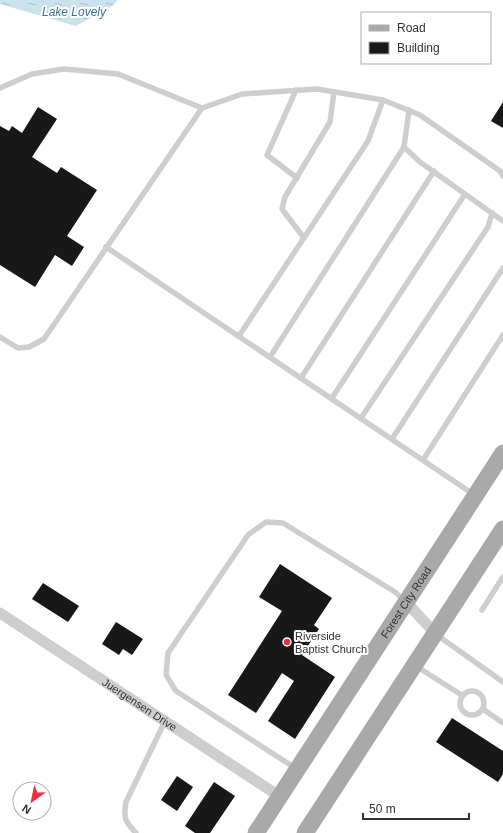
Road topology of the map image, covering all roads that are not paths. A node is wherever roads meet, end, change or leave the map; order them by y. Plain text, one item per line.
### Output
1 (0, 88) edge
2 (296, 90) junction
3 (334, 92) junction
4 (383, 100) junction
5 (202, 108) junction
6 (409, 110) junction
7 (404, 147) junction
8 (434, 171) junction
9 (502, 173) edge
10 (297, 178) junction
11 (465, 194) junction
12 (492, 213) junction
13 (503, 221) edge
14 (304, 238) junction
15 (106, 247) junction
16 (503, 268) edge
17 (239, 336) junction
18 (503, 336) edge
19 (0, 337) edge
20 (270, 357) junction
21 (301, 378) junction
22 (332, 398) junction
23 (361, 418) junction
24 (392, 439) junction
25 (503, 453) edge
26 (423, 460) junction
27 (475, 496) junction
28 (503, 529) edge
29 (503, 577) edge
30 (406, 602) junction
31 (482, 610) dead end
32 (0, 613) edge
33 (435, 633) junction
34 (414, 665) junction
35 (503, 682) edge
36 (462, 696) junction
37 (483, 709) junction
38 (165, 721) junction
39 (503, 723) edge
40 (297, 769) junction
41 (279, 796) junction
42 (136, 833) edge
43 (256, 833) edge
44 (305, 833) edge

1 - 5 lane
2 - 3 lane
2 - 5 lane
2 - 10 lane
3 - 4 lane
3 - 10 lane
4 - 6 lane
4 - 14 lane
5 - 15 lane
6 - 7 lane
6 - 9 lane
7 - 8 lane
7 - 20 lane
8 - 11 lane
8 - 21 lane
10 - 14 lane
11 - 12 lane
11 - 22 lane
12 - 13 lane
12 - 23 lane
14 - 17 lane
15 - 17 lane
15 - 19 lane
16 - 24 lane
17 - 20 lane
18 - 26 lane
20 - 21 lane
21 - 22 lane
22 - 23 lane
23 - 24 lane
24 - 26 lane
25 - 27 main road, Forest City Road
26 - 27 lane
27 - 30 main road, Forest City Road
28 - 33 main road
29 - 31 lane
30 - 33 street
30 - 40 main road, Forest City Road
30 - 40 lane
32 - 38 street, Juergensen Drive
33 - 34 main road
33 - 35 lane
34 - 36 lane
34 - 44 main road
36 - 37 lane
36 - 37 lane
37 - 39 lane
38 - 41 street, Juergensen Drive
38 - 42 lane
40 - 41 main road, Forest City Road
41 - 43 main road, Forest City Road

